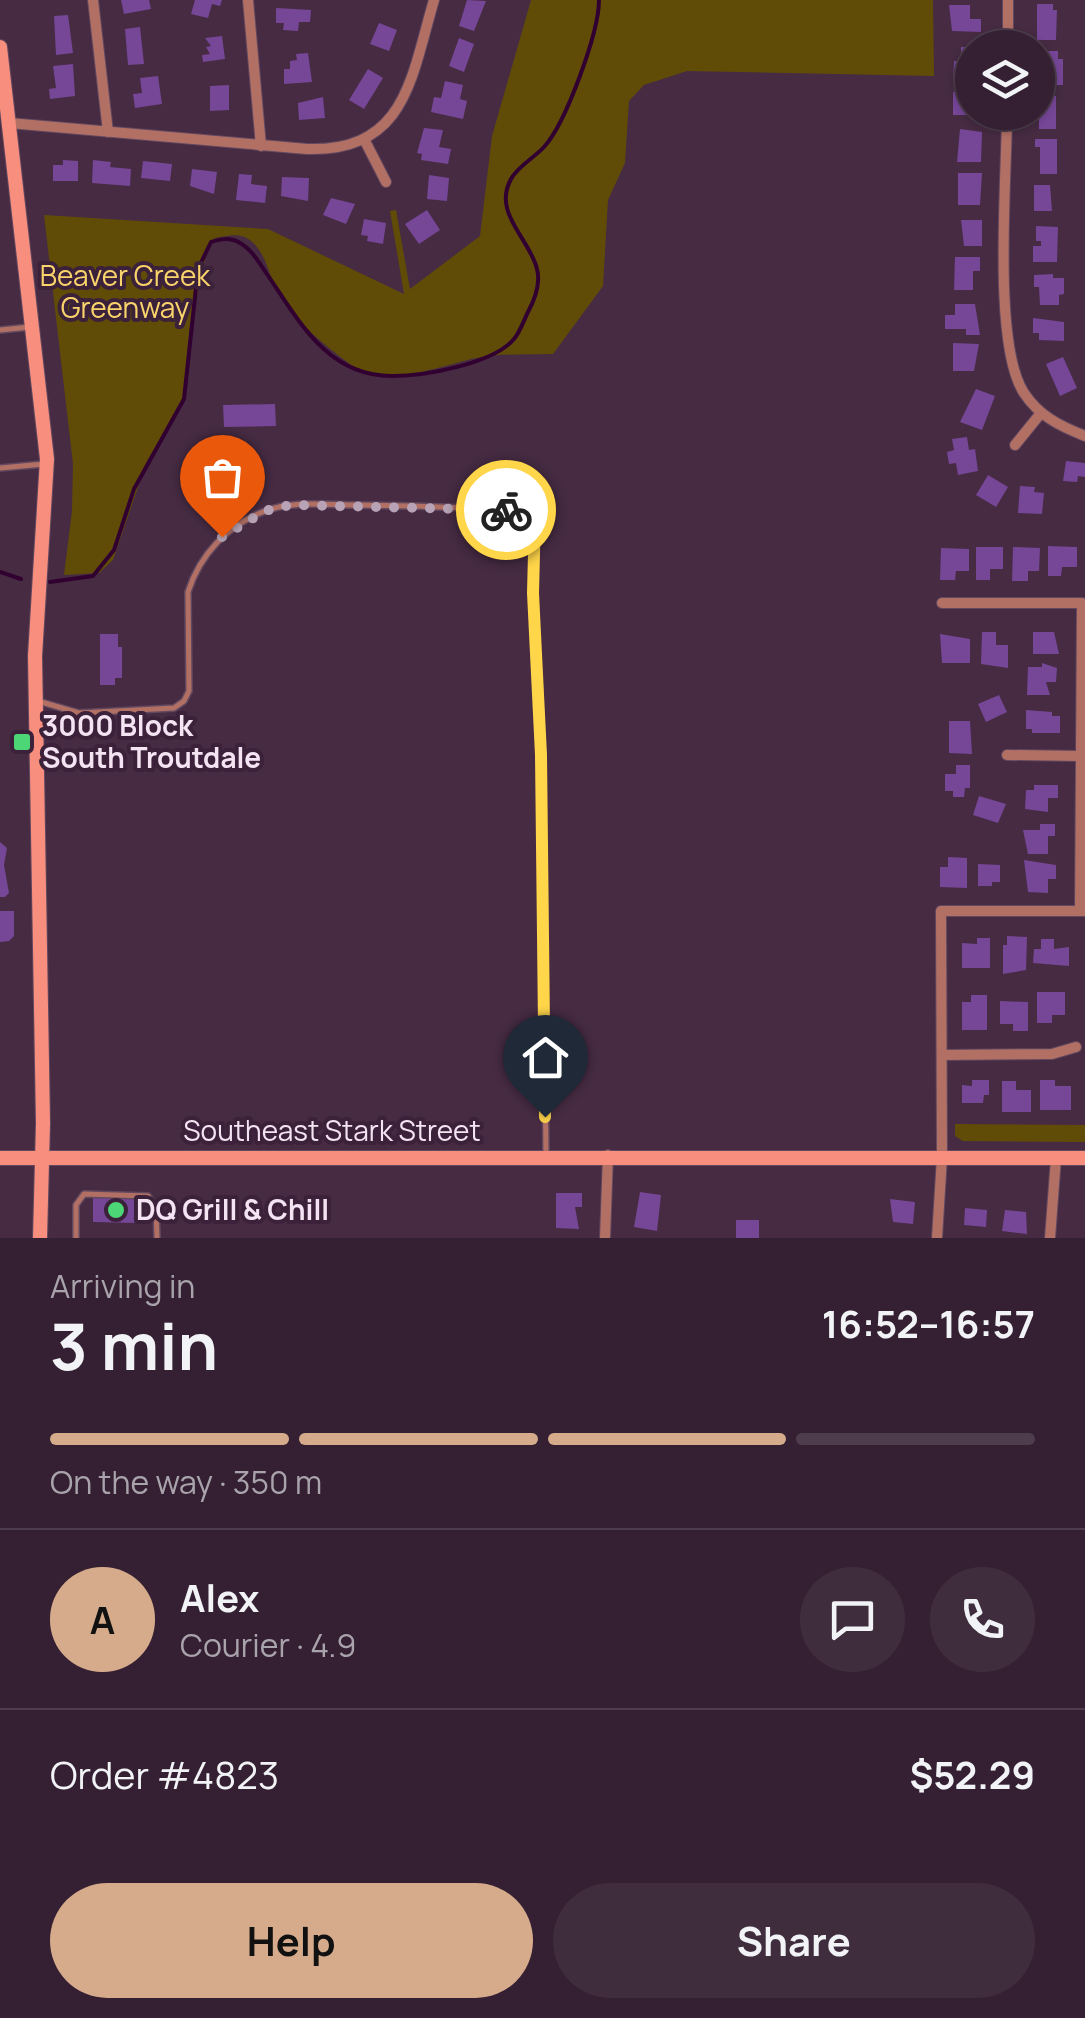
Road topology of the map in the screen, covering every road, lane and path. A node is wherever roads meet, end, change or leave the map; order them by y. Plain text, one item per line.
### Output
1 (93, 0) edge
2 (248, 0) edge
3 (434, 0) edge
4 (1008, 0) edge
5 (1008, 30) edge
6 (0, 47) edge
7 (9, 123) junction
8 (1007, 130) edge
9 (108, 132) junction
10 (365, 141) junction
11 (261, 146) junction
12 (386, 182) dead end
13 (33, 327) junction
14 (0, 330) edge
15 (1041, 413) junction
16 (1085, 436) edge
17 (1015, 445) dead end
18 (47, 464) junction
19 (0, 468) edge
20 (942, 603) dead end
21 (35, 699) junction
22 (1008, 755) dead end
23 (1080, 756) junction
24 (1082, 911) edge
25 (1076, 1048) dead end
26 (942, 1055) junction
27 (608, 1155) junction
28 (546, 1156) junction
29 (942, 1156) junction
30 (0, 1158) edge
31 (42, 1158) junction
32 (1056, 1158) junction
33 (1085, 1158) edge
34 (40, 1238) edge
35 (76, 1238) edge
36 (156, 1238) edge
37 (605, 1238) edge
38 (937, 1238) edge
39 (1050, 1238) edge

1 - 9 street
2 - 11 street
3 - 10 street
4 - 5 street
6 - 7 main road
7 - 9 street
7 - 13 main road
8 - 15 street
9 - 11 street
10 - 11 street
10 - 12 street
13 - 14 lane
13 - 18 main road
15 - 16 street
15 - 17 street
18 - 19 lane
18 - 21 main road
20 - 23 street
21 - 28 lane
21 - 31 main road
22 - 23 street
23 - 24 street
24 - 26 street
25 - 26 street
26 - 29 street
27 - 28 main road, Southeast Stark Street
27 - 29 main road, Southeast Stark Street
27 - 37 street
28 - 31 main road, Southeast Stark Street
29 - 32 main road, Southeast Stark Street
29 - 38 street
30 - 31 main road, Southeast Stark Street
31 - 34 main road
32 - 33 main road, Southeast Stark Street
32 - 39 street
35 - 36 lane

